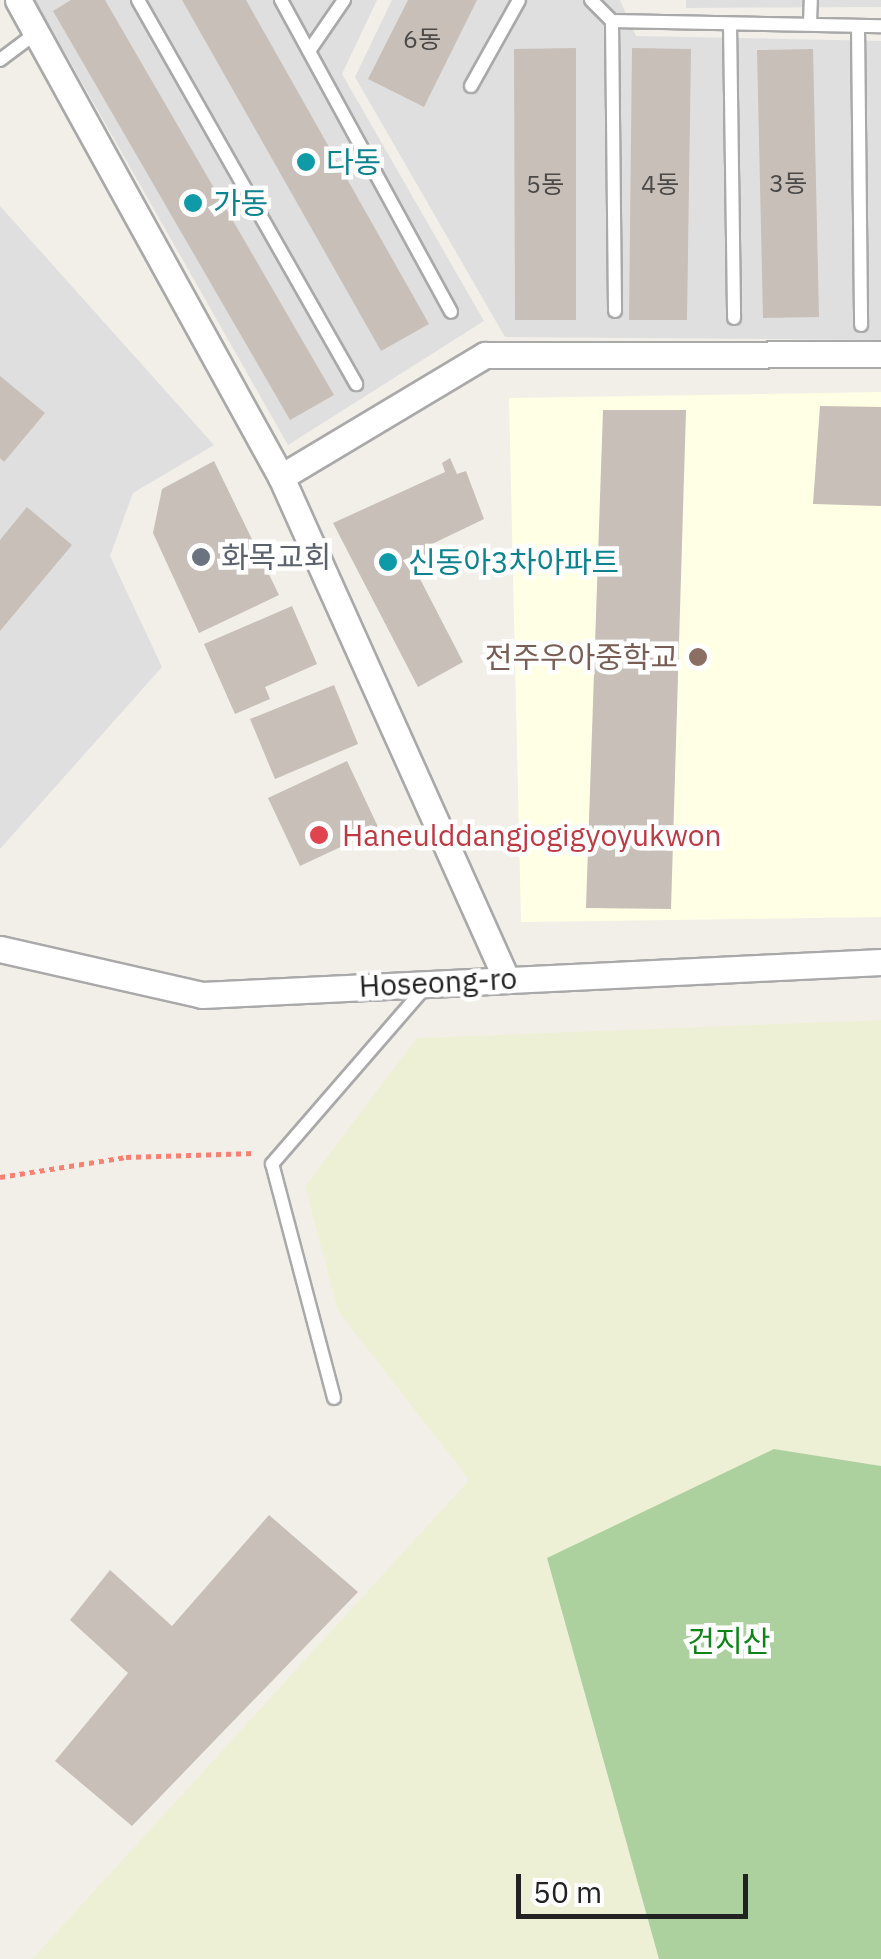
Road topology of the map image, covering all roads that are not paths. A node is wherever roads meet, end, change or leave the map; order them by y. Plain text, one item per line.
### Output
1 (18, 0) edge
2 (138, 0) edge
3 (281, 0) edge
4 (344, 0) edge
5 (519, 0) edge
6 (591, 0) edge
7 (812, 0) edge
8 (612, 21) junction
9 (810, 23) junction
10 (730, 24) junction
11 (881, 26) edge
12 (858, 27) junction
13 (36, 33) junction
14 (310, 51) junction
15 (0, 60) edge
16 (471, 86) dead end
17 (615, 311) dead end
18 (451, 312) dead end
19 (734, 318) dead end
20 (861, 325) dead end
21 (881, 354) edge
22 (356, 384) dead end
23 (281, 477) junction
24 (0, 949) edge
25 (881, 962) edge
26 (506, 978) junction
27 (430, 982) junction
28 (334, 1398) dead end

1 - 13 street
2 - 22 lane
3 - 14 lane
4 - 14 lane
5 - 16 lane
6 - 8 lane
7 - 9 lane
8 - 10 lane
8 - 17 lane
9 - 10 lane
9 - 12 lane
10 - 19 lane
11 - 12 lane
12 - 20 lane
13 - 15 lane
13 - 23 street
14 - 18 lane
21 - 23 street
23 - 26 street
24 - 27 street, Hoseong-ro
25 - 26 street, Hoseong-ro
26 - 27 street, Hoseong-ro
27 - 28 lane

